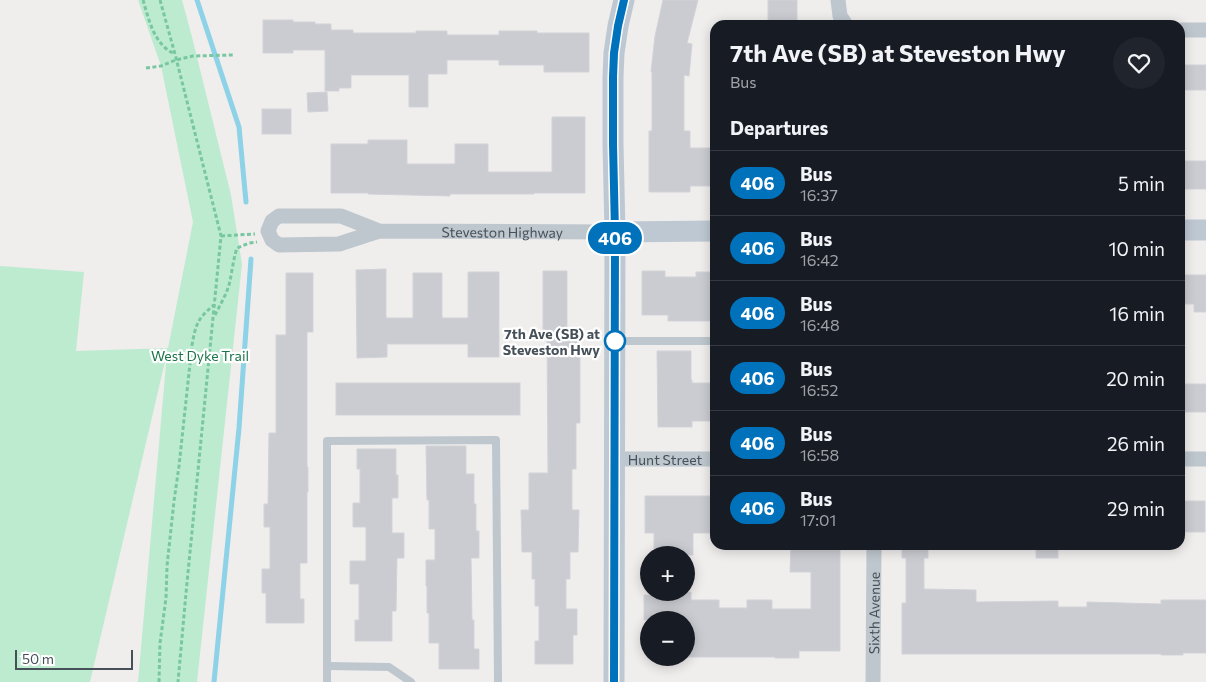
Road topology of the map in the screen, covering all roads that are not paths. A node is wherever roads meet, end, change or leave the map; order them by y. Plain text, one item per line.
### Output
1 (624, 0) edge
2 (838, 0) edge
3 (843, 20) edge
4 (1185, 30) edge
5 (1206, 30) edge
6 (1185, 230) edge
7 (1206, 230) edge
8 (379, 231) junction
9 (710, 231) edge
10 (615, 232) junction
11 (710, 341) edge
12 (615, 342) junction
13 (614, 459) junction
14 (710, 459) edge
15 (1185, 459) edge
16 (1206, 459) edge
17 (874, 550) edge
18 (327, 666) junction
19 (327, 682) edge
20 (411, 682) edge
21 (498, 682) edge
22 (614, 682) edge
23 (873, 682) edge

1 - 10 street
2 - 3 street
4 - 5 street
6 - 7 street
8 - 8 street, Steveston Highway
8 - 10 street, Steveston Highway
9 - 10 street, Steveston Highway
10 - 12 street
11 - 12 lane
12 - 13 street
13 - 14 street, Hunt Street
13 - 22 street
15 - 16 street
17 - 23 street, Sixth Avenue
18 - 19 lane
18 - 20 lane
18 - 21 lane

